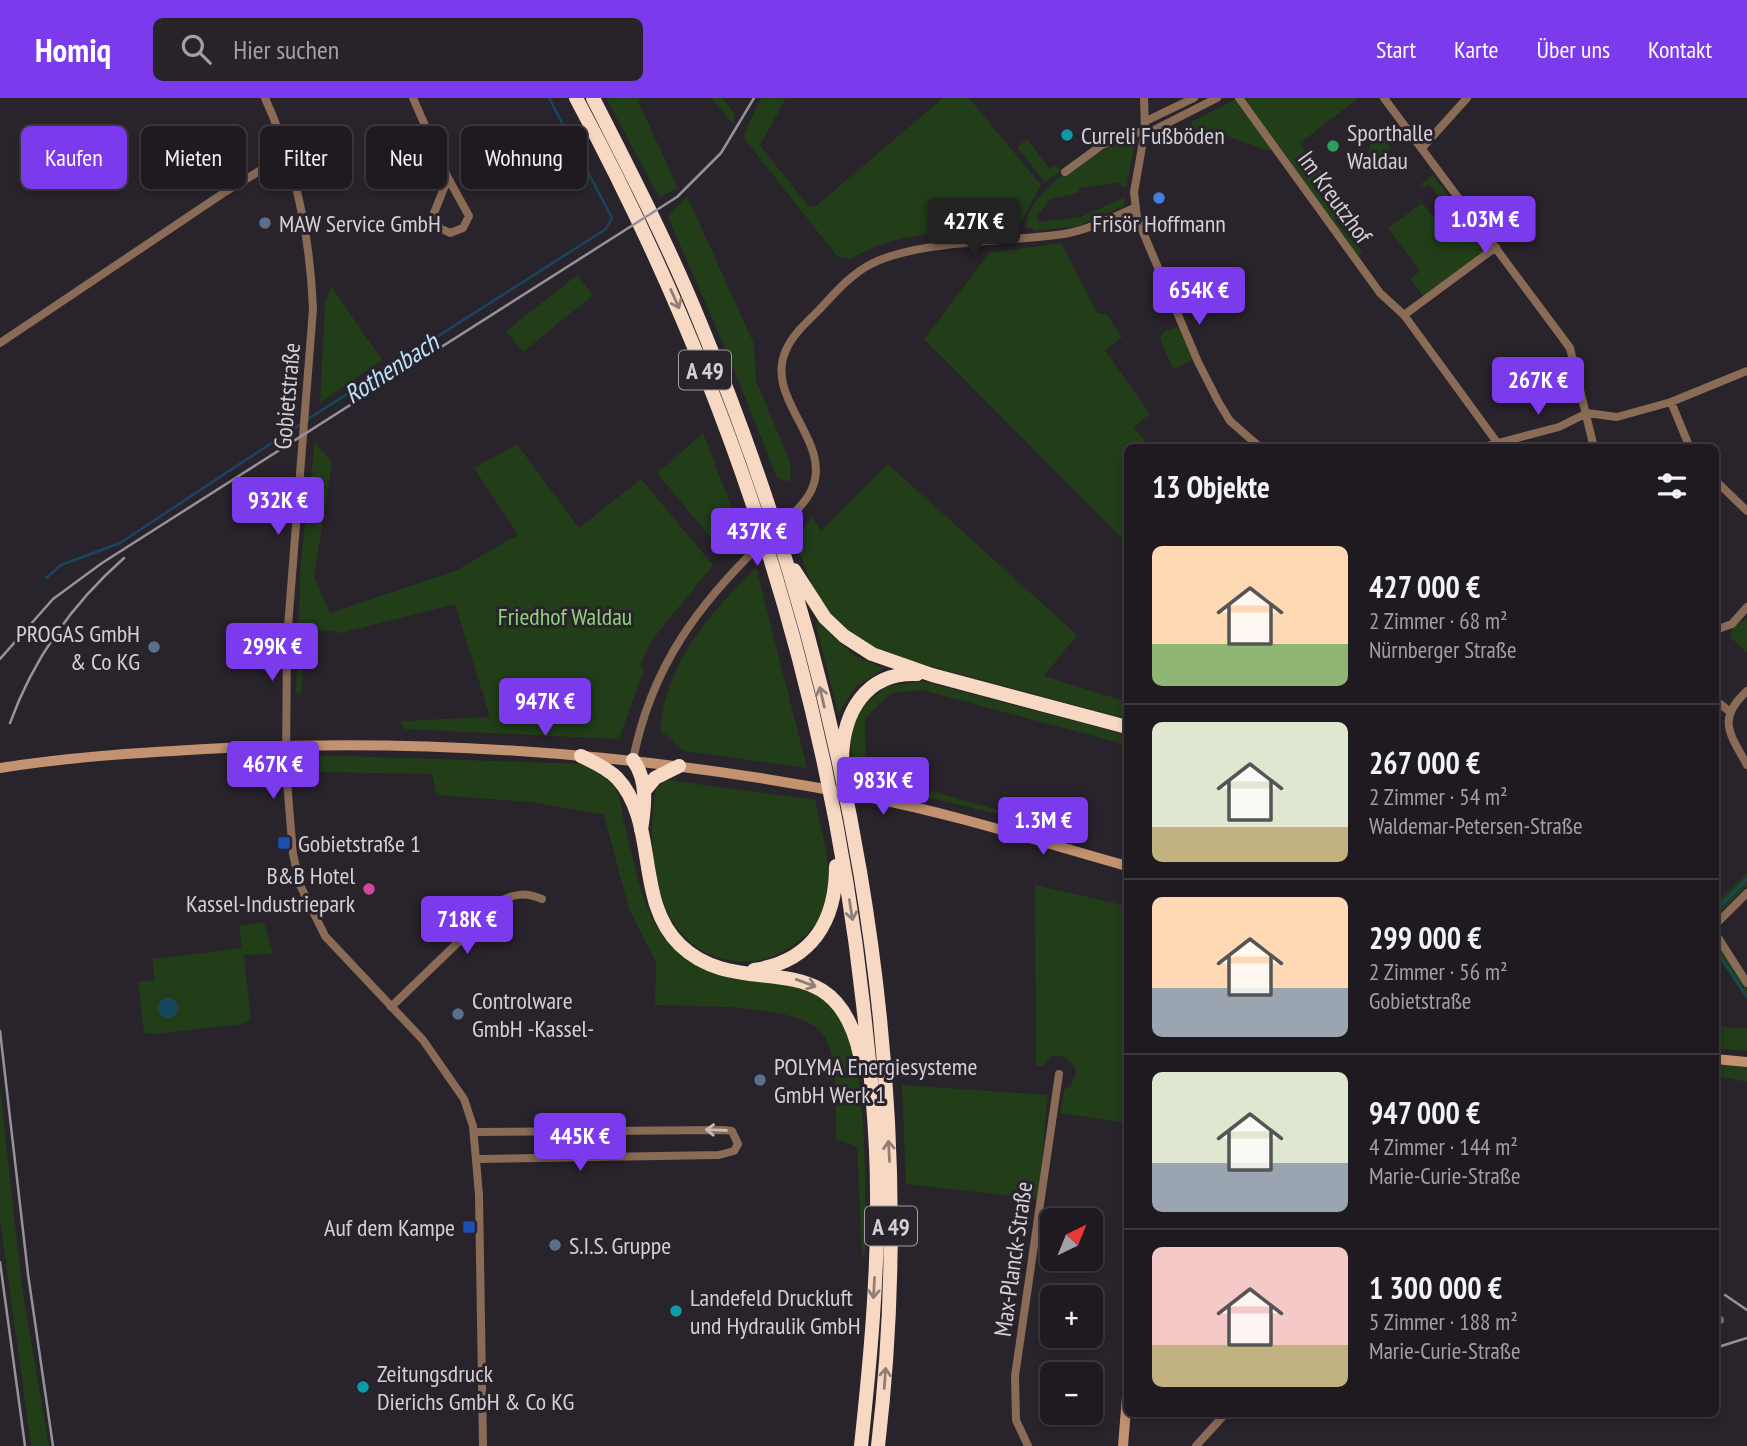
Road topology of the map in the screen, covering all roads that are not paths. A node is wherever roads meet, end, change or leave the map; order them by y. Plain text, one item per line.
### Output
1 (265, 98) edge
2 (413, 98) edge
3 (576, 98) edge
4 (593, 98) edge
5 (1144, 98) edge
6 (1194, 98) edge
7 (1217, 98) edge
8 (1240, 98) edge
9 (1384, 98) edge
10 (1466, 98) edge
11 (277, 126) edge
12 (1145, 129) junction
13 (1422, 148) junction
14 (260, 171) edge
15 (1065, 172) dead end
16 (448, 178) junction
17 (298, 189) edge
18 (636, 197) junction
19 (1134, 208) junction
20 (653, 233) junction
21 (1496, 247) junction
22 (1404, 315) junction
23 (0, 343) edge
24 (1747, 371) edge
25 (1671, 402) junction
26 (1587, 413) junction
27 (1496, 441) junction
28 (1256, 444) edge
29 (1489, 444) edge
30 (1593, 444) edge
31 (1688, 444) edge
32 (1719, 484) edge
33 (1747, 511) edge
34 (785, 554) junction
35 (1747, 607) edge
36 (1719, 629) edge
37 (932, 675) junction
38 (1747, 691) edge
39 (1719, 703) edge
40 (1729, 711) junction
41 (1124, 726) edge
42 (286, 746) junction
43 (581, 756) junction
44 (633, 760) junction
45 (1747, 765) edge
46 (679, 766) junction
47 (836, 766) junction
48 (1, 768) edge
49 (645, 790) junction
50 (630, 798) junction
51 (641, 831) junction
52 (842, 841) junction
53 (1124, 866) edge
54 (1747, 893) edge
55 (542, 899) dead end
56 (1719, 921) edge
57 (1719, 939) edge
58 (739, 972) junction
59 (1747, 983) edge
60 (391, 1007) junction
61 (1719, 1059) edge
62 (1747, 1062) edge
63 (1059, 1074) dead end
64 (874, 1130) junction
65 (475, 1132) junction
66 (477, 1159) junction
67 (1125, 1417) edge
68 (1222, 1417) edge
69 (483, 1446) edge
70 (861, 1446) edge
71 (878, 1446) edge
72 (1028, 1446) edge
73 (1123, 1446) edge
74 (1196, 1446) edge

1 - 11 street, Gobietstraße
2 - 16 street
3 - 18 highway, A 49
4 - 18 highway, A 49
5 - 12 street
6 - 12 street
7 - 12 street
8 - 22 street, Im Kreutzhof
9 - 13 street
10 - 13 street
12 - 15 street
12 - 19 street
13 - 21 street
14 - 23 street
16 - 16 street
17 - 42 street, Gobietstraße
18 - 20 highway, A 49
19 - 28 street
19 - 44 street
20 - 34 highway, A 49
20 -> 47 highway, A 49
21 - 22 street
21 - 26 street
22 - 27 street, Im Kreutzhof
24 - 25 street
25 - 26 street
25 - 31 street
26 - 27 street
26 - 30 street
27 - 29 street
32 - 33 street
34 - 37 highway
47 -> 34 highway, A 49
35 - 36 street
37 - 41 highway
37 - 47 highway
38 - 40 street
39 - 40 street
40 - 45 street
42 - 43 main road
42 - 48 main road
42 - 60 street, Gobietstraße
43 - 44 main road
43 - 50 highway
44 - 46 main road
44 - 49 highway
44 - 50 highway
46 - 49 highway
46 - 53 main road
47 - 52 highway, A 49
47 - 52 highway, A 49
49 - 51 highway
50 - 51 highway
51 - 58 highway
52 - 58 highway
52 -> 64 highway, A 49
71 -> 52 highway, A 49
54 - 56 street
55 - 60 street
57 - 59 street
58 -> 64 highway
60 - 65 street, Gobietstraße
61 - 62 main road
63 - 72 street, Max-Planck-Straße
64 -> 70 highway, A 49
65 - 66 street, Gobietstraße
66 -> 65 street
66 - 69 street, Gobietstraße
67 - 73 main road
68 - 74 street

